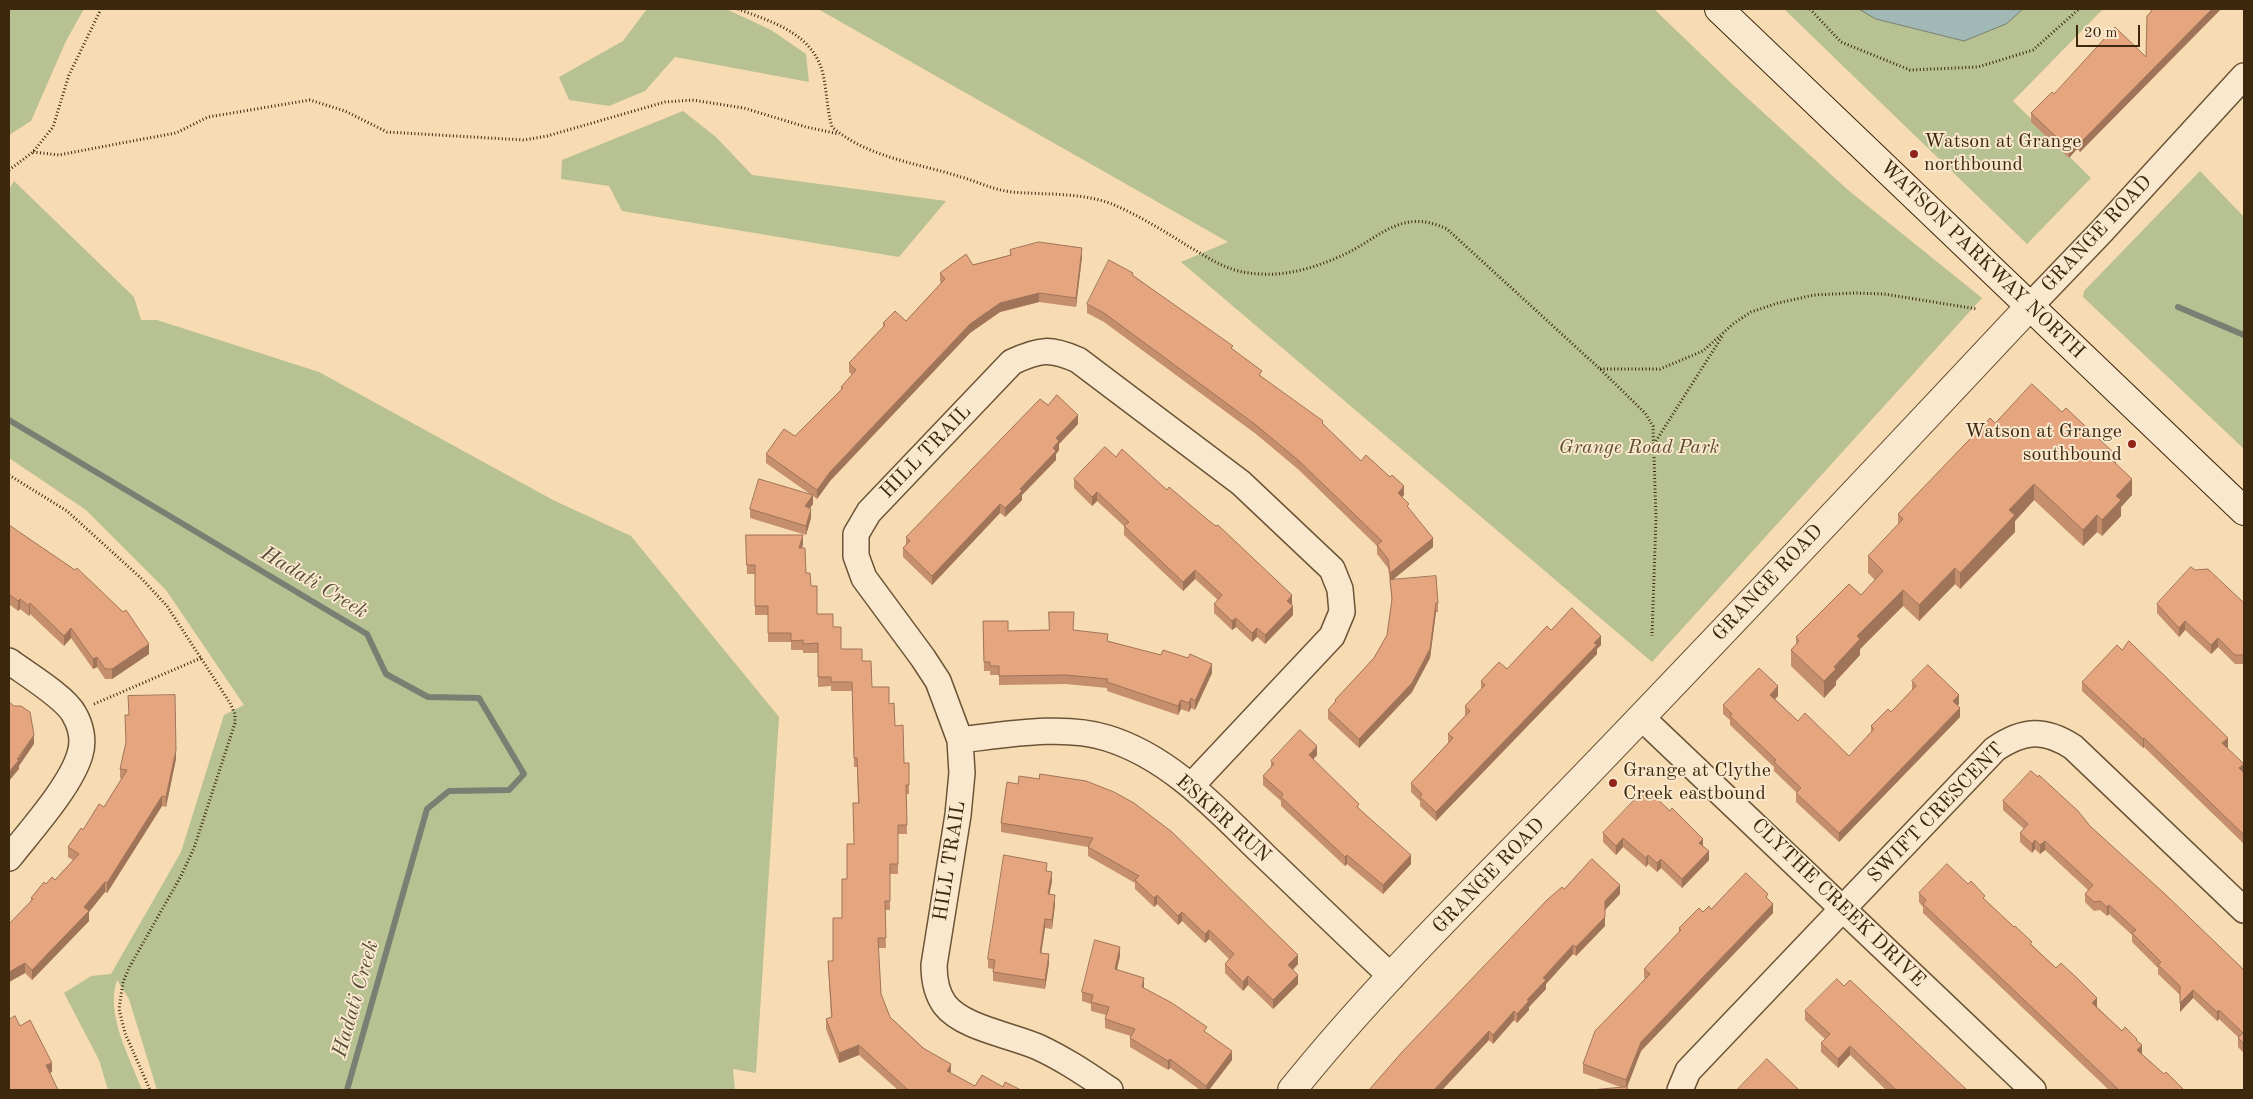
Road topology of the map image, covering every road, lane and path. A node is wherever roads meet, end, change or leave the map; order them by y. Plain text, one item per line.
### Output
1 (101, 9) edge
2 (738, 9) edge
3 (1719, 9) edge
4 (1810, 9) edge
5 (2079, 9) edge
6 (2244, 76) edge
7 (840, 134) junction
8 (33, 152) junction
9 (9, 170) edge
10 (2030, 306) junction
11 (1977, 309) dead end
12 (1725, 333) junction
13 (1600, 369) junction
14 (1654, 444) junction
15 (9, 475) edge
16 (2244, 511) edge
17 (1652, 636) dead end
18 (201, 658) junction
19 (9, 661) edge
20 (92, 705) dead end
21 (1642, 717) junction
22 (960, 740) junction
23 (1192, 785) junction
24 (9, 858) edge
25 (1844, 908) junction
26 (2244, 910) edge
27 (1392, 977) junction
28 (150, 1090) edge
29 (1110, 1090) edge
30 (1292, 1090) edge
31 (1680, 1090) edge
32 (2034, 1090) edge

1 - 8 path
2 - 7 path
3 - 10 street, WATSON PARKWAY NORTH
4 - 5 path
6 - 10 street, GRANGE ROAD
7 - 8 path
7 - 13 path
8 - 9 path
10 - 16 street, WATSON PARKWAY NORTH
10 - 21 street, GRANGE ROAD
11 - 12 path
12 - 13 path
12 - 14 path
13 - 14 path
14 - 17 path
15 - 18 path
18 - 20 path
18 - 28 path
19 - 24 street
21 - 25 street, CLYTHE CREEK DRIVE
21 - 27 street, GRANGE ROAD
22 - 23 street, ESKER RUN
22 - 23 street, HILL TRAIL
22 - 29 street, HILL TRAIL
23 - 27 street, ESKER RUN
25 - 26 street, SWIFT CRESCENT
25 - 31 street, SWIFT CRESCENT
25 - 32 street, CLYTHE CREEK DRIVE
27 - 30 street, GRANGE ROAD

